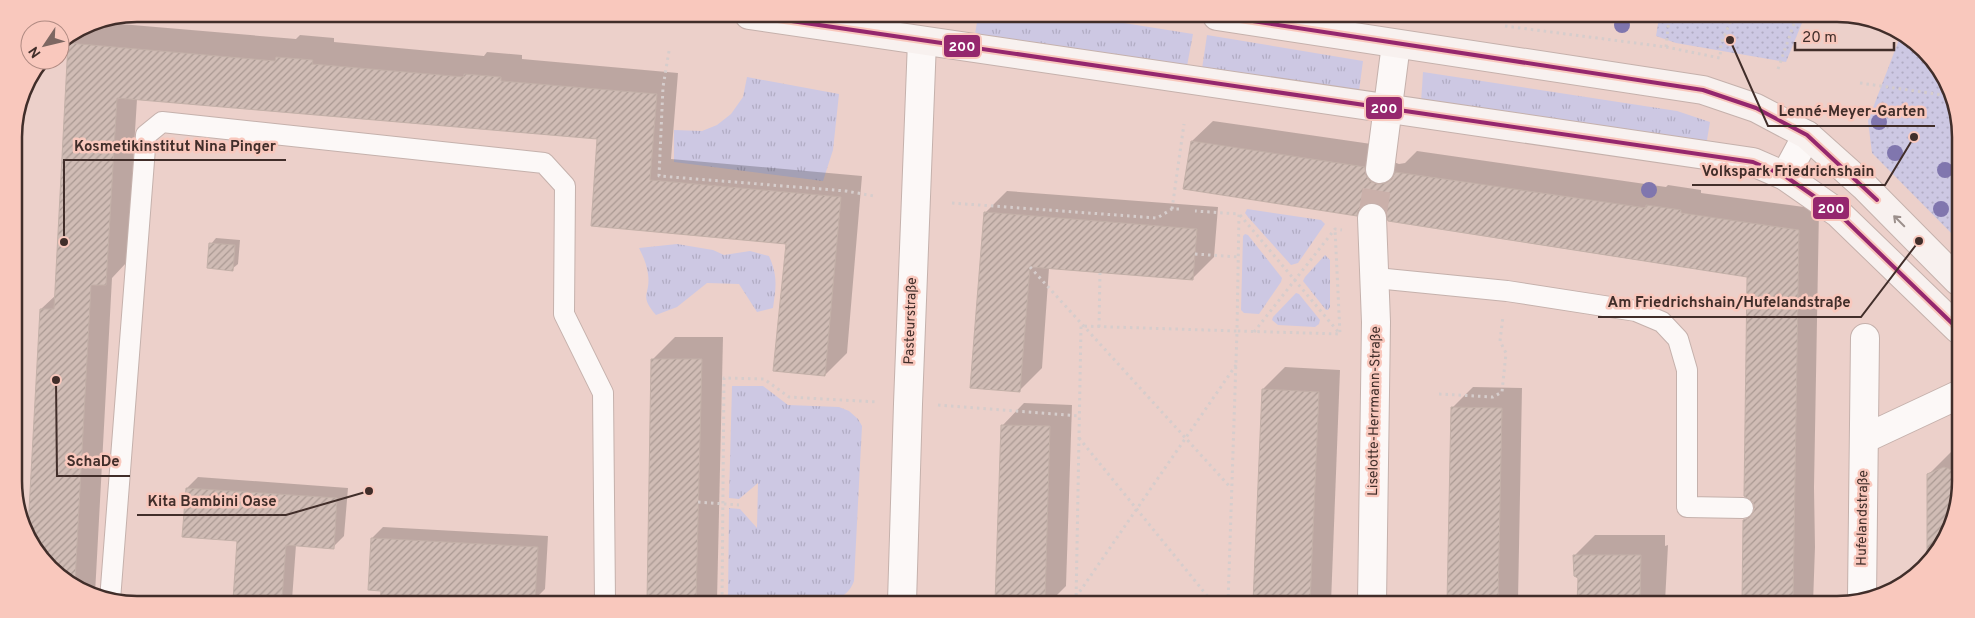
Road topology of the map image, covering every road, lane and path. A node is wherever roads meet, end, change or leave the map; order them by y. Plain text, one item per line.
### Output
1 (1258, 22) edge
2 (1668, 22) edge
3 (1730, 22) edge
4 (1795, 22) edge
5 (800, 23) edge
6 (1502, 26) dead end
7 (922, 41) junction
8 (1396, 44) junction
9 (1666, 47) junction
10 (669, 51) dead end
11 (1778, 68) dead end
12 (1860, 83) dead end
13 (1944, 95) edge
14 (1389, 110) junction
15 (1184, 124) dead end
16 (1807, 135) junction
17 (1380, 169) tunnel mouth
18 (1786, 176) junction
19 (874, 196) dead end
20 (952, 203) dead end
21 (1172, 209) junction
22 (1180, 209) dead end
23 (1195, 211) dead end
24 (1239, 214) junction
25 (1373, 226) joint
26 (1335, 229) junction
27 (1194, 254) dead end
28 (1239, 257) junction
29 (1030, 268) dead end
30 (1100, 273) dead end
31 (1952, 275) edge
32 (1376, 278) junction
33 (1294, 279) junction
34 (1507, 291) junction
35 (1952, 323) edge
36 (1081, 326) junction
37 (1099, 327) junction
38 (1237, 331) junction
39 (1254, 332) junction
40 (1340, 334) junction
41 (1865, 338) dead end
42 (1236, 365) junction
43 (1439, 394) dead end
44 (1952, 398) edge
45 (870, 401) dead end
46 (947, 406) dead end
47 (1079, 416) junction
48 (1079, 438) junction
49 (1185, 438) junction
50 (1864, 439) junction
51 (1232, 489) junction
52 (698, 502) dead end
53 (723, 503) junction
54 (739, 505) dead end
55 (1744, 508) dead end
56 (1137, 509) junction
57 (111, 593) edge
58 (1862, 593) edge
59 (1076, 595) edge
60 (1077, 595) edge
61 (1208, 595) edge
62 (1228, 595) edge
63 (1372, 595) edge
64 (606, 596) edge
65 (722, 596) edge
66 (902, 596) edge

1 - 8 street
2 - 9 path
3 - 9 path
4 - 11 path
5 - 7 street
6 - 9 path
7 - 14 street
7 - 66 street, Pasteurstraße
8 - 14 street
8 - 16 street
10 - 19 path
12 - 13 path
14 - 17 street
14 - 18 street
15 - 21 path
16 - 18 street
31 -> 16 street
18 - 35 street
20 - 21 path
21 - 22 path
23 - 24 path
24 - 28 path
24 - 33 path
25 - 26 path
25 - 32 street, Liselotte-Herrmann-Straße
26 - 33 path
26 - 40 path
27 - 28 path
28 - 38 path
29 - 36 path
30 - 37 path
32 - 34 lane
32 - 63 street, Liselotte-Herrmann-Straße
33 - 39 path
33 - 40 path
34 - 43 path
34 - 55 lane
36 - 37 path
36 - 47 path
36 - 49 path
37 - 38 path
38 - 39 path
38 - 42 path
39 - 40 path
41 - 50 street, Hufelandstraße
42 - 49 path
42 - 51 path
44 - 50 street
45 - 53 path
46 - 47 path
47 - 48 path
48 - 56 path
48 - 59 path
49 - 51 path
49 - 56 path
50 - 58 street, Hufelandstraße
51 - 62 path
52 - 53 path
53 - 54 path
53 - 65 path
56 - 60 path
56 - 61 path
57 - 64 lane

